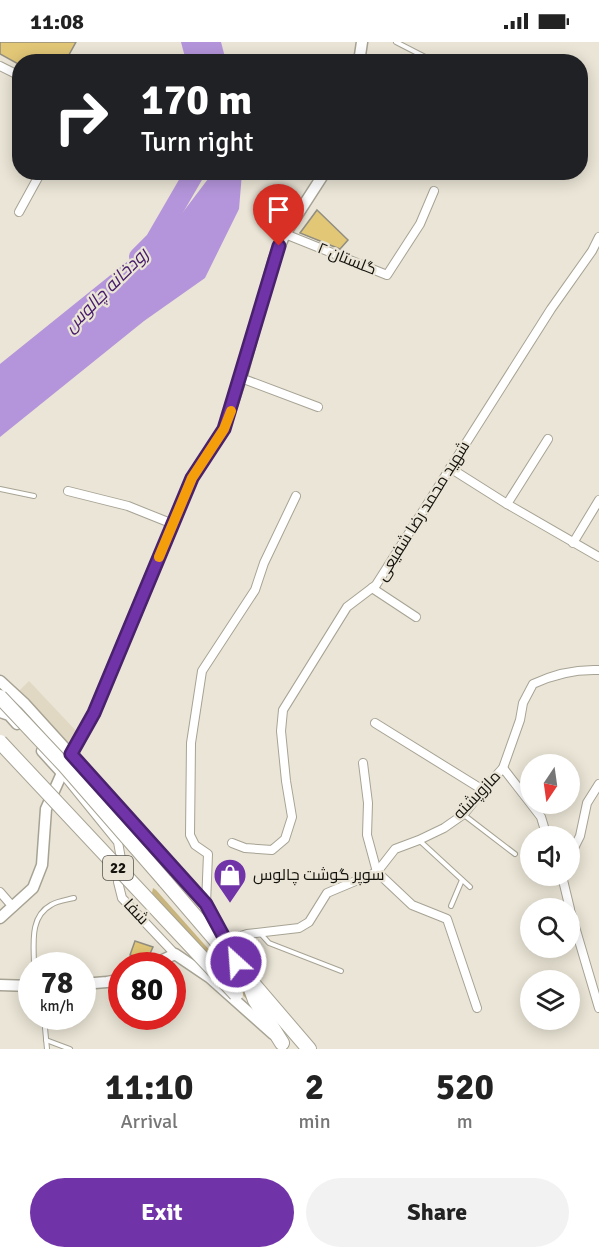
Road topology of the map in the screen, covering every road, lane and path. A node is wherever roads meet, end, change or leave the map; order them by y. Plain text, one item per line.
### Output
1 (396, 42) edge
2 (420, 54) edge
3 (37, 180) edge
4 (321, 180) edge
5 (434, 191) dead end
6 (19, 212) dead end
7 (285, 234) junction
8 (599, 237) edge
9 (595, 253) edge
10 (241, 378) junction
11 (318, 407) dead end
12 (548, 440) dead end
13 (450, 468) junction
14 (0, 489) edge
15 (68, 491) dead end
16 (34, 496) dead end
17 (296, 496) dead end
18 (599, 500) edge
19 (507, 504) junction
20 (173, 524) junction
21 (573, 543) junction
22 (599, 557) edge
23 (372, 588) junction
24 (416, 617) dead end
25 (599, 670) edge
26 (0, 681) edge
27 (0, 697) edge
28 (25, 704) junction
29 (4, 713) edge
30 (375, 723) dead end
31 (0, 742) edge
32 (71, 754) junction
33 (363, 763) dead end
34 (503, 768) junction
35 (62, 773) junction
36 (599, 783) edge
37 (483, 790) junction
38 (464, 814) junction
39 (544, 826) edge
40 (580, 836) edge
41 (419, 840) junction
42 (232, 843) dead end
43 (515, 854) dead end
44 (377, 872) junction
45 (462, 880) junction
46 (470, 887) dead end
47 (0, 892) edge
48 (74, 898) dead end
49 (206, 904) junction
50 (452, 906) dead end
51 (13, 907) junction
52 (0, 918) edge
53 (260, 932) junction
54 (580, 943) edge
55 (226, 945) junction
56 (34, 952) edge
57 (173, 952) edge
58 (186, 961) edge
59 (341, 971) dead end
60 (246, 974) junction
61 (0, 985) edge
62 (18, 986) edge
63 (477, 1008) dead end
64 (599, 1008) edge
65 (45, 1030) edge
66 (46, 1040) junction
67 (285, 1046) edge
68 (47, 1049) edge
69 (70, 1049) edge
70 (309, 1049) edge

1 - 2 lane
3 - 6 street
4 - 7 street
5 - 7 street, گلستان ۲
7 - 10 street
8 - 9 street, شهید محمد رضا شفیعی
9 - 13 street, شهید محمد رضا شفیعی
10 - 11 street
10 - 20 street
12 - 19 street
13 - 19 street
13 - 23 street, شهید محمد رضا شفیعی
14 - 16 lane
15 - 20 street
17 - 49 street
18 - 21 street
19 - 21 street
20 - 32 street
21 - 22 street
23 - 24 street
23 - 42 street, شهید محمد رضا شفیعی
25 - 34 street, مازوپشته
26 - 28 street
27 - 55 highway, 22, bridge
28 - 29 street
28 - 32 street
29 - 35 street
30 - 37 street
31 - 67 highway, 22, bridge
32 - 49 street
33 - 44 street
34 - 37 street, مازوپشته
34 - 39 street
35 - 51 street
35 - 57 street, شفا
36 - 40 street
37 - 38 street, مازوپشته
38 - 41 street, مازوپشته
38 - 43 lane
41 - 44 street, مازوپشته
41 - 45 lane
44 - 53 street, مازوپشته
44 - 63 street
45 - 46 lane
45 - 50 lane
47 - 51 street
48 - 56 lane
49 - 55 street
51 - 52 street
53 - 55 street, مازوپشته
53 - 59 lane
54 - 64 street
55 - 60 highway, 22
58 - 67 street
60 - 67 highway, 22
60 - 70 highway, 22
61 - 62 street
65 - 66 lane
66 - 68 lane
66 - 69 lane

